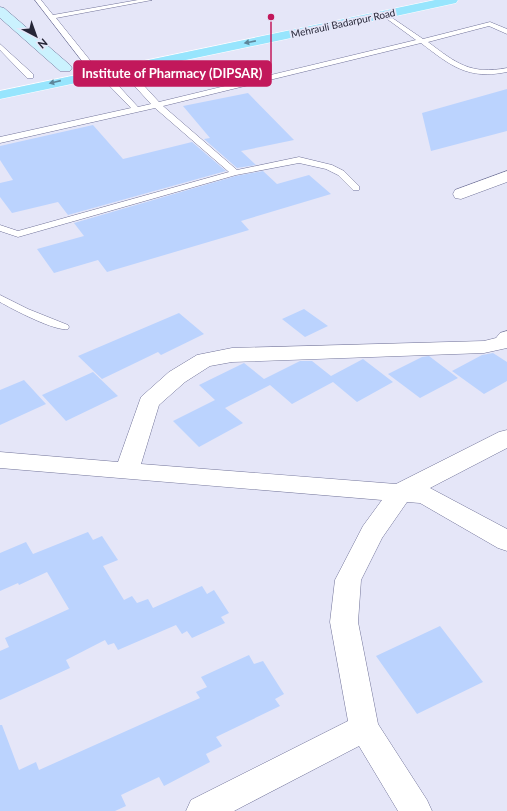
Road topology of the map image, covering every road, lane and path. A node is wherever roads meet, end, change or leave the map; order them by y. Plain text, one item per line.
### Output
1 (38, 0) edge
2 (149, 0) edge
3 (397, 0) edge
4 (452, 0) edge
5 (0, 11) edge
6 (385, 15) junction
7 (52, 17) junction
8 (507, 32) edge
9 (422, 41) junction
10 (0, 46) edge
11 (89, 64) junction
12 (65, 68) junction
13 (122, 68) junction
14 (507, 70) edge
15 (101, 72) junction
16 (30, 76) junction
17 (0, 82) edge
18 (0, 95) edge
19 (157, 105) junction
20 (137, 110) junction
21 (0, 140) edge
22 (235, 173) junction
23 (507, 176) edge
24 (356, 188) dead end
25 (461, 194) dead end
26 (0, 228) edge
27 (0, 298) edge
28 (64, 327) dead end
29 (506, 342) edge
30 (507, 438) edge
31 (0, 460) edge
32 (127, 471) junction
33 (402, 492) junction
34 (507, 541) edge
35 (364, 728) junction
36 (202, 811) edge
37 (416, 811) edge

1 - 7 lane
2 - 7 lane
3 - 11 main road, Mehrauli Badarpur Road
4 - 6 main road, Mehrauli Badarpur Road
5 - 12 street
6 - 9 lane
6 -> 13 main road, Mehrauli Badarpur Road
7 - 11 lane
8 - 9 lane
9 - 14 lane
9 - 19 lane
10 - 16 lane
11 - 12 main road, Mehrauli Badarpur Road
12 - 16 main road, Mehrauli Badarpur Road
13 - 15 main road, Mehrauli Badarpur Road
13 - 19 lane
15 -> 18 main road, Mehrauli Badarpur Road
15 - 20 lane
16 - 17 main road, Mehrauli Badarpur Road
19 - 20 lane
19 - 22 lane
20 - 21 lane
22 - 24 lane
22 - 26 lane
23 - 25 street
27 - 28 lane
29 - 32 street
30 - 33 street
31 - 32 street
32 - 33 street
33 - 34 street
33 - 35 street
35 - 36 street
35 - 37 street

